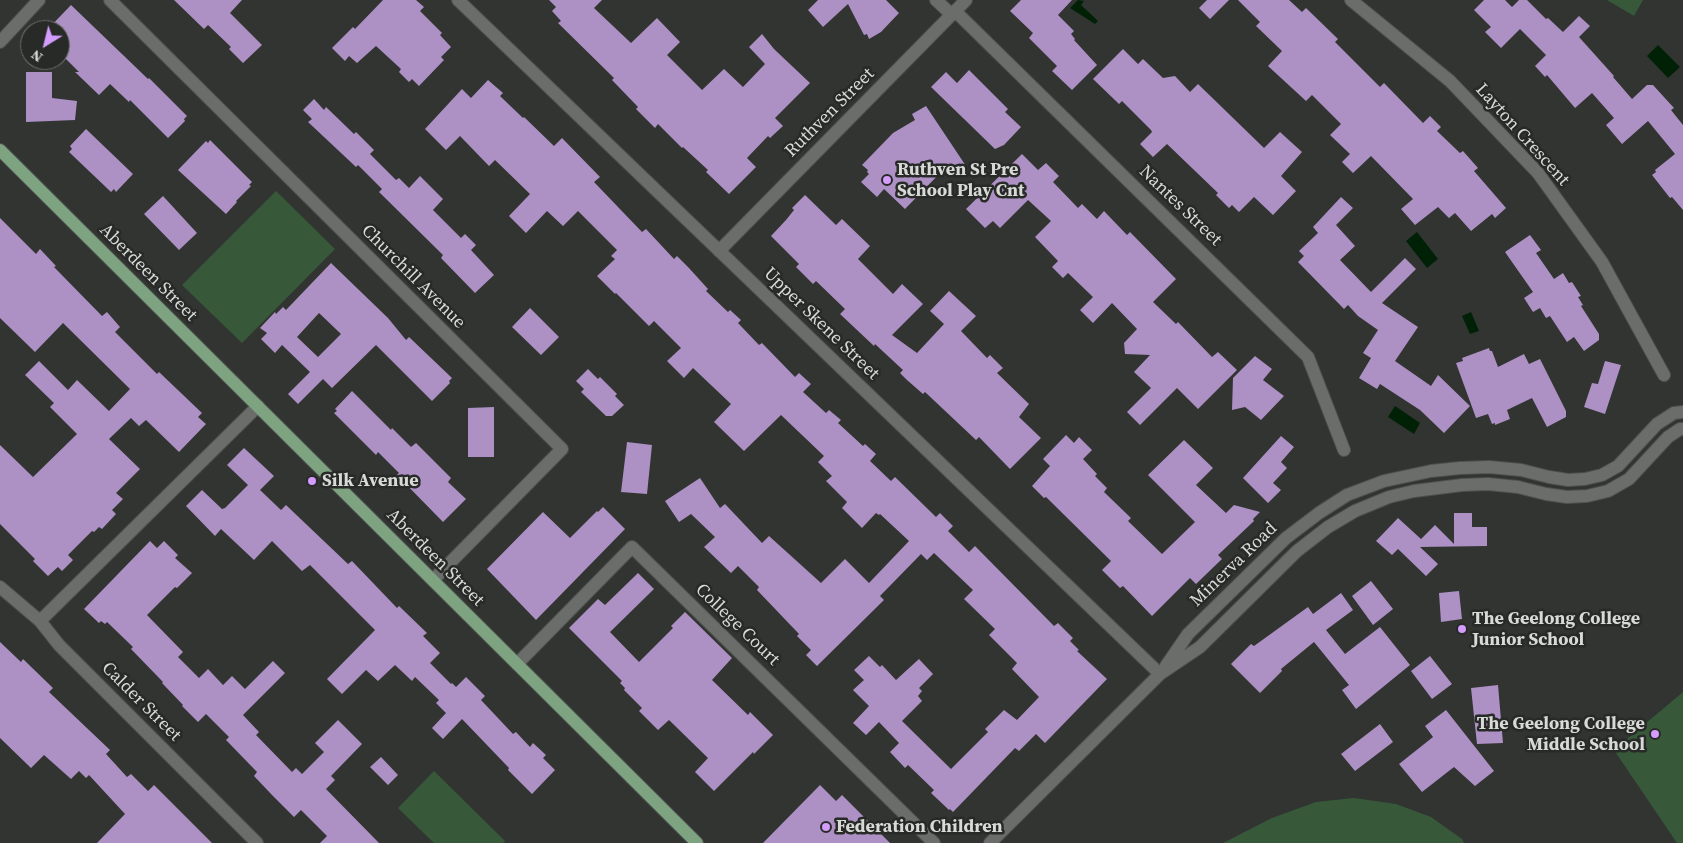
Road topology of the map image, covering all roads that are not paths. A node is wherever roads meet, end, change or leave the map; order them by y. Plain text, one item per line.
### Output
1 (39, 0) edge
2 (110, 0) edge
3 (458, 0) edge
4 (936, 0) edge
5 (966, 0) edge
6 (1351, 0) edge
7 (954, 13) junction
8 (0, 42) edge
9 (0, 150) edge
10 (719, 250) junction
11 (1664, 375) dead end
12 (258, 406) junction
13 (1678, 412) edge
14 (1681, 429) edge
15 (1344, 450) dead end
16 (433, 580) junction
17 (0, 587) edge
18 (40, 621) junction
19 (517, 664) junction
20 (1160, 674) junction
21 (257, 843) edge
22 (697, 843) edge
23 (934, 843) edge
24 (990, 843) edge

1 - 8 street
2 - 16 street, Churchill Avenue
3 - 10 street, Upper Skene Street
4 - 7 street, Nantes Street
5 - 7 street, Ruthven Street
6 - 11 street, Layton Crescent
7 - 10 street, Ruthven Street
7 - 15 street, Nantes Street
9 - 12 main road, Aberdeen Street
10 - 20 street, Upper Skene Street
12 - 16 main road, Aberdeen Street
12 - 18 street
13 - 20 street, Minerva Road
14 - 20 street, Minerva Road
16 - 19 main road, Aberdeen Street
17 - 18 street, Calder Street
18 - 21 street, Calder Street
19 - 22 main road, Aberdeen Street
19 - 23 street, College Court
20 - 24 street, Minerva Road

